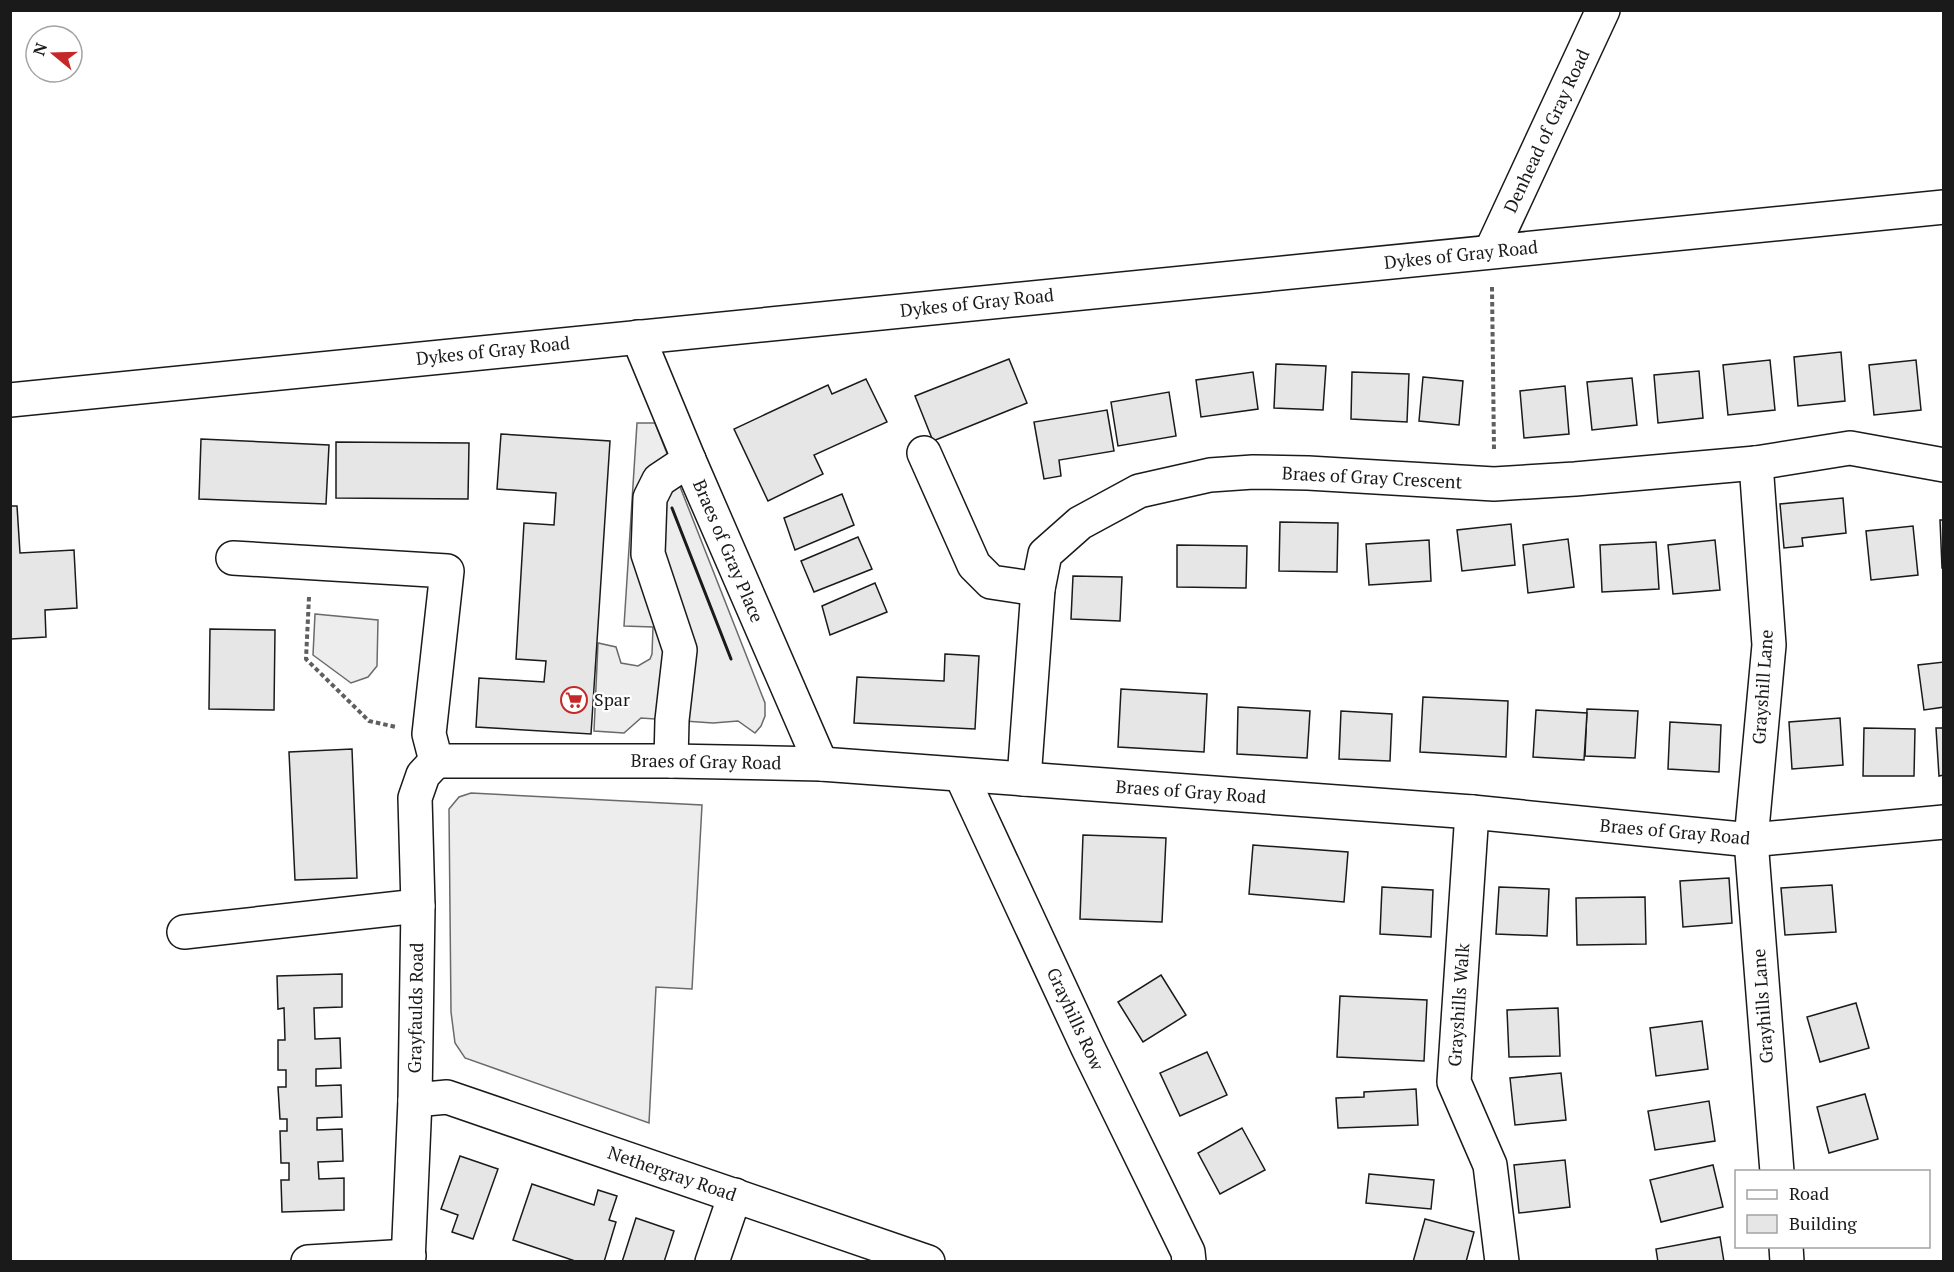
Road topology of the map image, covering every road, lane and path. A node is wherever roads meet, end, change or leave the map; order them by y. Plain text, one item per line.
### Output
1 (1603, 10) edge
2 (1944, 207) edge
3 (1491, 251) junction
4 (638, 337) junction
5 (10, 400) edge
6 (924, 453) dead end
7 (689, 460) junction
8 (1756, 463) junction
9 (1944, 465) edge
10 (1494, 484) junction
11 (233, 558) dead end
12 (311, 563) junction
13 (1038, 589) junction
14 (433, 748) junction
15 (670, 761) junction
16 (821, 764) junction
17 (961, 776) junction
18 (1024, 779) junction
19 (1472, 812) junction
20 (1944, 822) edge
21 (1751, 840) junction
22 (418, 906) junction
23 (184, 932) dead end
24 (415, 1100) junction
25 (1777, 1170) edge
26 (735, 1195) junction
27 (408, 1259) edge
28 (308, 1262) edge
29 (712, 1262) edge
30 (928, 1262) edge
31 (1189, 1262) edge
32 (1502, 1262) edge

1 - 3 street, Denhead of Gray Road
2 - 3 street, Dykes of Gray Road
3 - 4 street, Dykes of Gray Road
3 - 10 path
4 - 5 street, Dykes of Gray Road
4 - 7 street, Braes of Gray Place
6 - 13 street
7 - 15 street
7 - 16 street, Braes of Gray Place
8 - 9 street, Braes of Gray Crescent
8 - 10 street, Braes of Gray Crescent
8 - 21 street, Grayshill Lane
10 - 13 street, Braes of Gray Crescent
11 - 12 street
12 - 14 path
12 - 14 street
13 - 18 street, Braes of Gray Crescent
14 - 15 street, Braes of Gray Road
14 - 22 street, Grayfaulds Road
15 - 16 street, Braes of Gray Road
16 - 17 street, Braes of Gray Road
17 - 18 street, Braes of Gray Road
17 - 31 street, Grayhills Row
18 - 19 street, Braes of Gray Road
19 - 21 street, Braes of Gray Road
19 - 32 street, Grayshills Walk
20 - 21 street, Braes of Gray Road
21 - 25 street, Grayhills Lane
22 - 23 street
22 - 24 street, Grayfaulds Road
24 - 26 street, Nethergray Road
24 - 27 street, Grayfaulds Road
26 - 29 street
26 - 30 street, Nethergray Road
27 - 28 street

